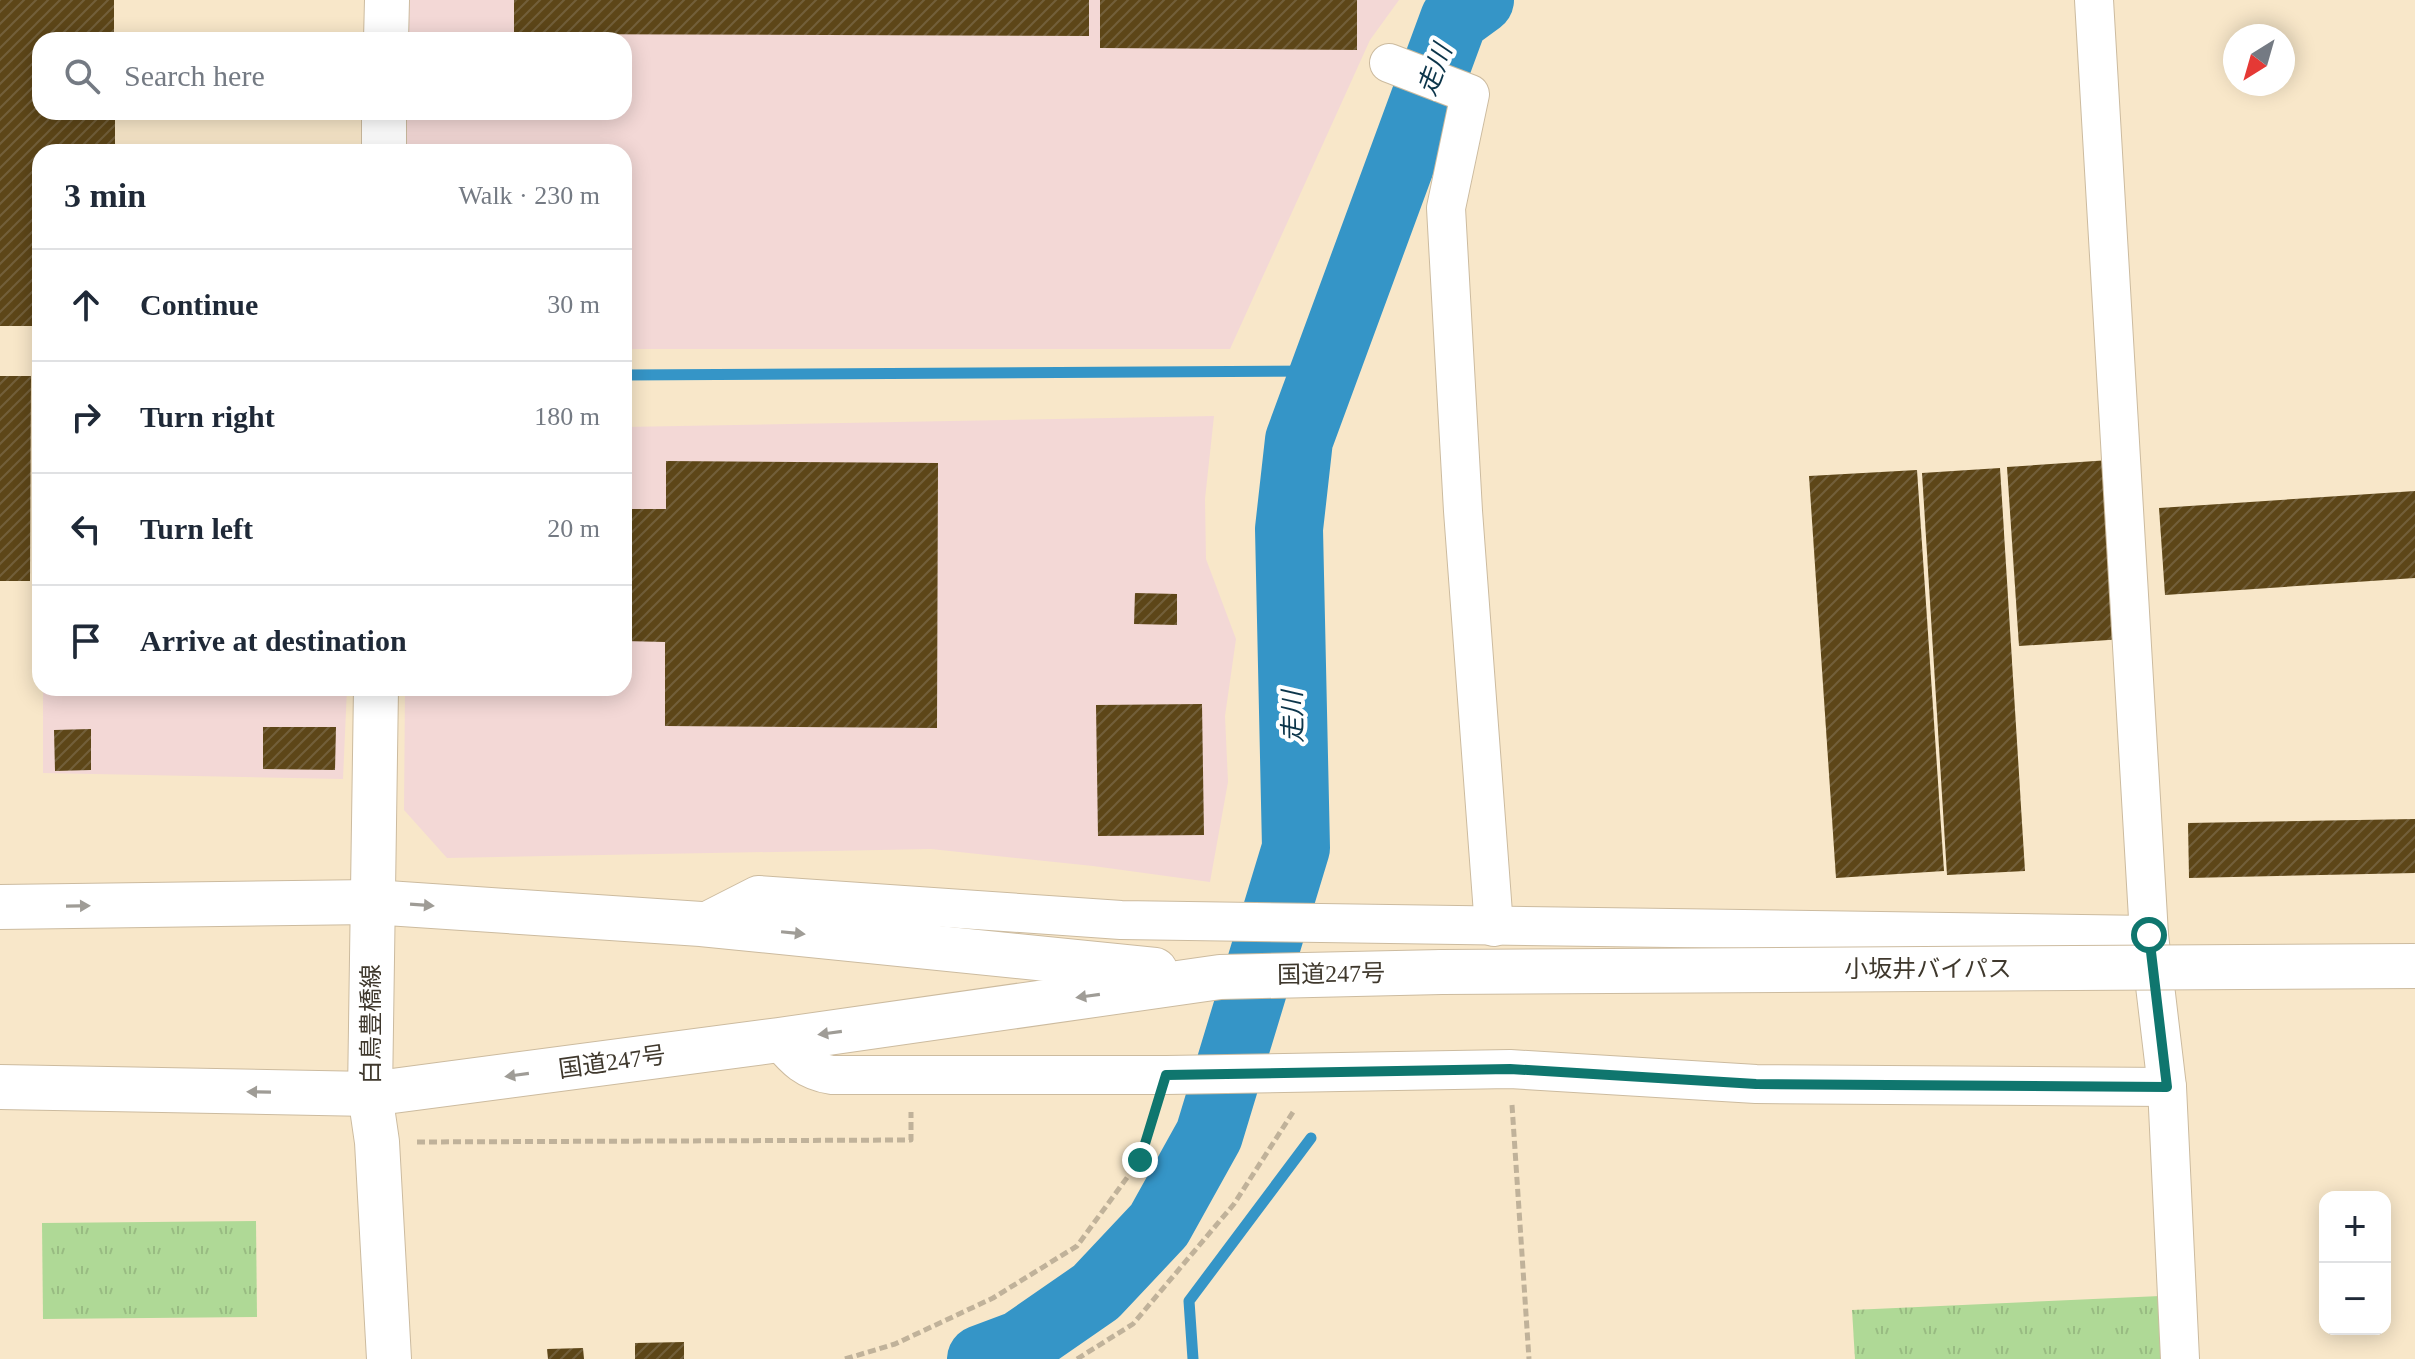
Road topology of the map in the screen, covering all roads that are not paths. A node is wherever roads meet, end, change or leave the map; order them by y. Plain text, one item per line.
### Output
1 (387, 0) edge
2 (2094, 0) edge
3 (386, 32) edge
4 (1389, 63) dead end
5 (384, 120) edge
6 (384, 144) edge
7 (376, 696) edge
8 (372, 902) junction
9 (0, 907) edge
10 (701, 924) junction
11 (1494, 927) junction
12 (2149, 935) junction
13 (2415, 966) edge
14 (1442, 972) joint
15 (1220, 977) junction
16 (779, 1040) junction
17 (0, 1087) edge
18 (2167, 1087) junction
19 (370, 1094) junction
20 (389, 1359) edge
21 (2180, 1359) edge

1 - 3 main road
2 - 12 street
4 - 11 street
5 - 6 main road
7 - 8 main road, 白鳥豊橋線
9 -> 8 main road, 国道247号
8 -> 10 main road, 国道247号
8 - 19 main road, 白鳥豊橋線
10 - 11 street
10 -> 15 main road, 国道247号
11 - 12 street
12 - 18 street
13 - 14 main road, 小坂井バイパス, bridge
14 - 15 main road, 国道247号
15 -> 16 main road, 国道247号
16 - 18 street
16 -> 19 main road, 国道247号
19 -> 17 main road, 国道247号
18 - 21 street
19 - 20 main road, 白鳥豊橋線

